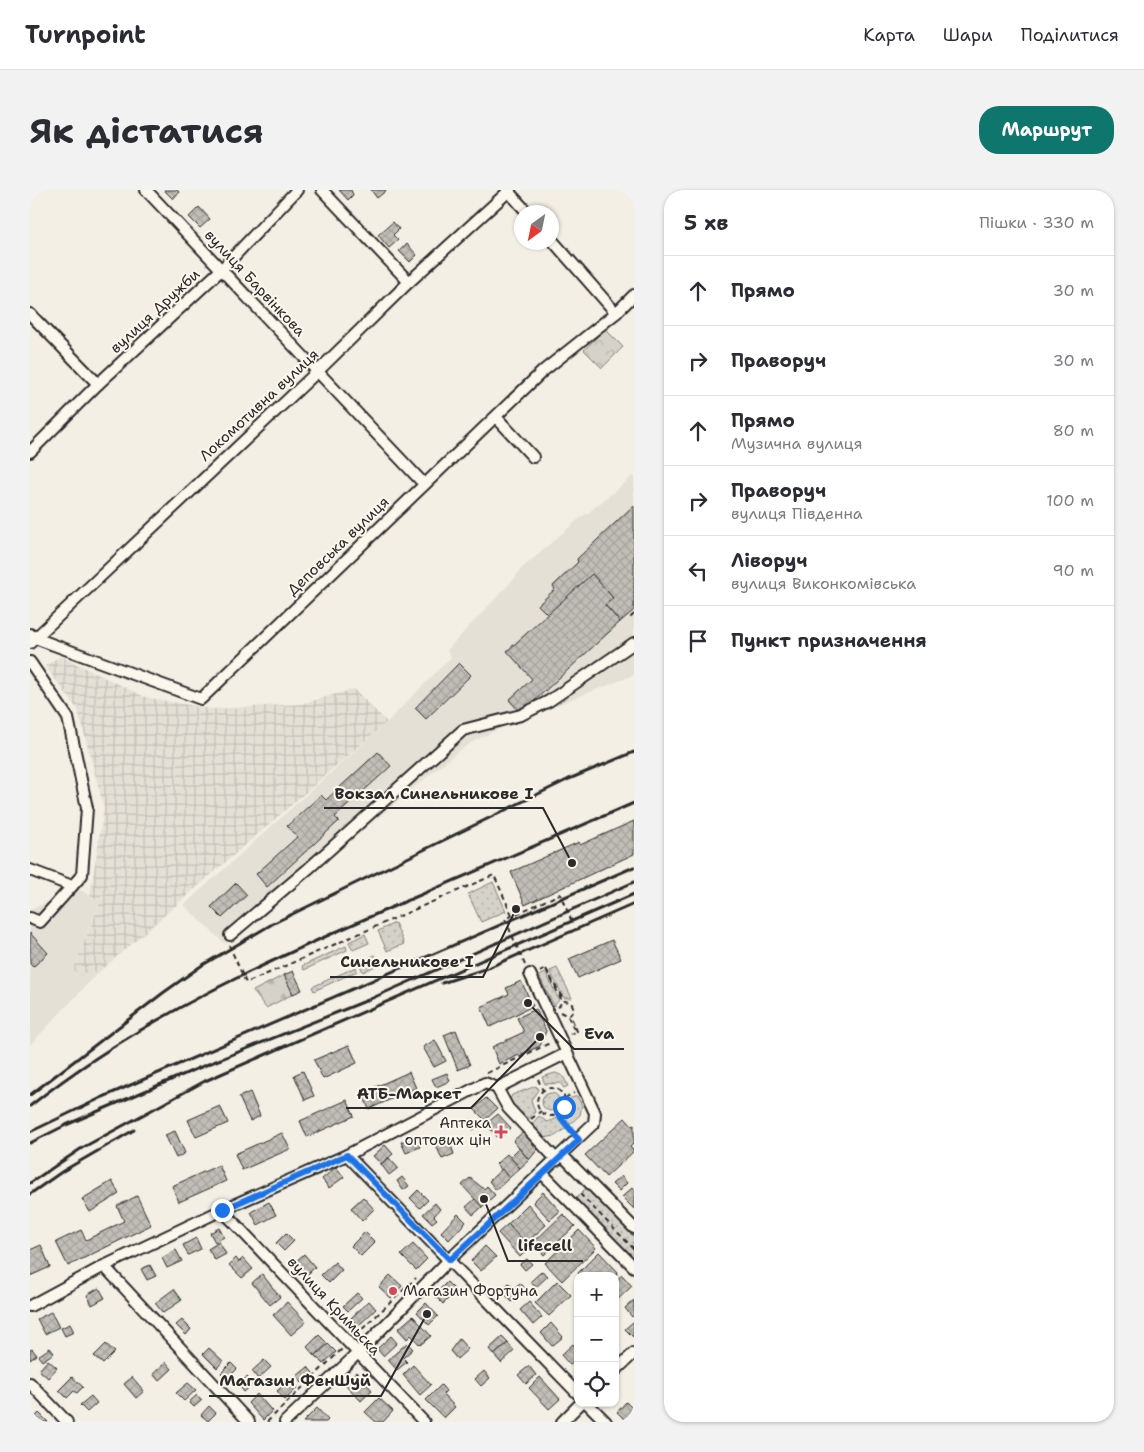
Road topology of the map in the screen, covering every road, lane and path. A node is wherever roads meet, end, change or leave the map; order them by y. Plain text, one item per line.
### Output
1 (146, 190) edge
2 (296, 190) edge
3 (322, 190) edge
4 (508, 190) edge
5 (521, 205) edge
6 (559, 248) edge
7 (222, 270) junction
8 (409, 282) junction
9 (634, 295) edge
10 (616, 313) junction
11 (30, 314) edge
12 (318, 371) junction
13 (98, 384) junction
14 (496, 417) junction
15 (30, 452) edge
16 (533, 457) dead end
17 (424, 484) junction
18 (634, 614) edge
19 (634, 619) edge
20 (32, 638) edge
21 (634, 643) edge
22 (30, 662) edge
23 (30, 870) edge
24 (72, 886) junction
25 (512, 915) junction
26 (30, 918) edge
27 (572, 922) dead end
28 (230, 935) joint
29 (546, 969) junction
30 (530, 975) junction
31 (575, 1032) junction
32 (559, 1039) junction
33 (565, 1054) junction
34 (534, 1070) junction
35 (486, 1083) junction
36 (497, 1088) junction
37 (543, 1091) junction
38 (558, 1114) junction
39 (579, 1140) junction
40 (347, 1155) junction
41 (560, 1157) junction
42 (542, 1173) junction
43 (580, 1194) dead end
44 (222, 1210) junction
45 (634, 1228) edge
46 (634, 1250) edge
47 (450, 1260) junction
48 (104, 1266) junction
49 (634, 1267) edge
50 (422, 1272) dead end
51 (30, 1306) edge
52 (348, 1343) junction
53 (358, 1353) junction
54 (634, 1353) edge
55 (619, 1367) edge
56 (30, 1383) edge
57 (574, 1390) edge
58 (578, 1407) edge
59 (591, 1407) edge
60 (67, 1422) edge
61 (249, 1422) edge
62 (266, 1422) edge
63 (285, 1422) edge
64 (424, 1422) edge
65 (562, 1422) edge
66 (606, 1422) edge

1 - 7 street, вулиця Барвінкова
2 - 7 street, вулиця Дружби
3 - 8 street
4 - 5 street
4 - 8 street, Локомотивна вулиця
6 - 10 street
7 - 12 street, вулиця Барвінкова
7 - 13 street, вулиця Дружби
8 - 12 street, Локомотивна вулиця
9 - 10 street, Деповська вулиця
10 - 14 street, Деповська вулиця
11 - 13 street
12 - 17 street, вулиця Барвінкова
12 - 20 street, Локомотивна вулиця
13 - 15 street, вулиця Дружби
14 - 16 street
14 - 17 street, Деповська вулиця
17 - 20 street, Деповська вулиця
18 - 19 path
21 - 28 street
22 - 24 street
23 - 24 street
24 - 26 street
25 - 27 path
25 - 28 path
25 - 30 path
29 - 30 path
29 - 31 path
29 - 31 path
30 - 32 street
31 - 32 path
32 - 33 street
32 - 35 path
33 - 34 street
33 - 39 street
34 - 36 street
34 - 37 path
35 - 36 street
35 - 40 street
36 - 41 street
37 - 38 path
37 - 38 path
38 - 39 path
39 - 41 street
40 - 44 street
40 - 47 street
41 - 42 street
41 - 45 street
42 - 47 street
42 - 49 street
43 - 46 path
44 - 48 street
44 - 52 street, вулиця Кримьска
47 - 53 street
47 - 57 street
48 - 51 street
48 - 61 street
50 - 52 path
52 - 53 street, вулиця Кримьска
52 - 62 path
53 - 63 street
53 - 64 street, вулиця Кримьска
54 - 55 street
56 - 60 street
58 - 65 street
59 - 66 street

